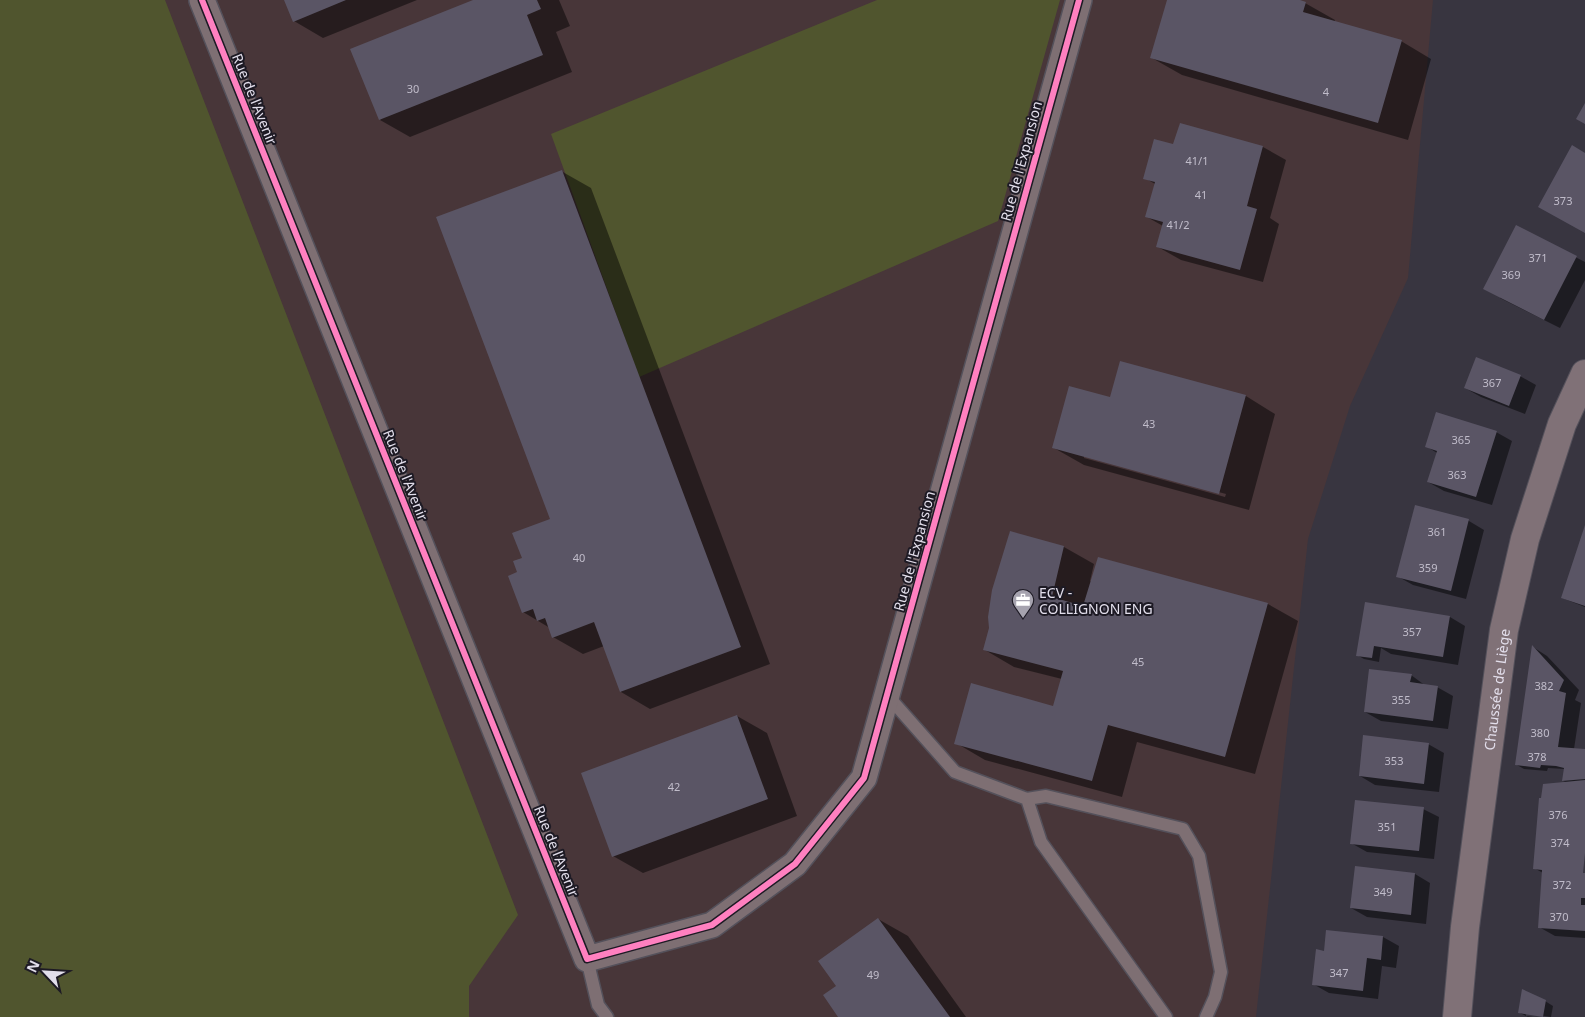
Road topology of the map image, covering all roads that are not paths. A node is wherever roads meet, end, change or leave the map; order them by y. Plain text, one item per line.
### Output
1 (202, 0) edge
2 (1079, 0) edge
3 (1585, 374) edge
4 (887, 695) junction
5 (1027, 799) junction
6 (587, 959) junction
7 (607, 1017) edge
8 (1166, 1017) edge
9 (1206, 1017) edge
10 (1457, 1017) edge

1 - 6 street, Rue de l'Avenir
2 - 4 street, Rue de l'Expansion
3 - 10 main road, Chaussée de Liège
4 - 5 lane
4 - 6 street, Rue de l'Expansion
5 - 8 lane
5 - 9 lane
6 - 7 lane

